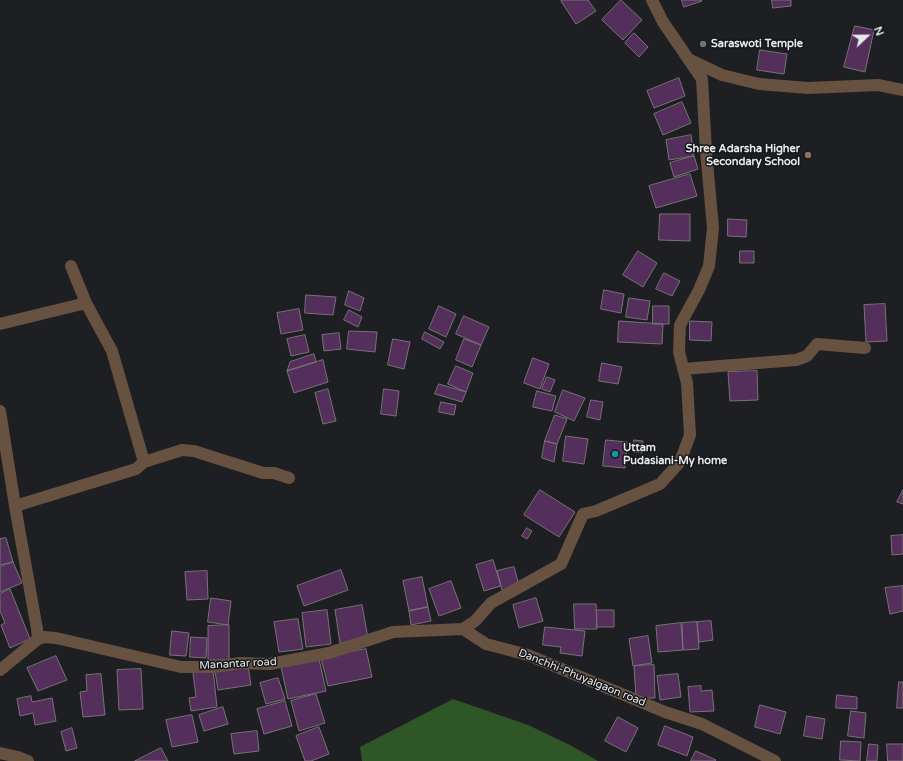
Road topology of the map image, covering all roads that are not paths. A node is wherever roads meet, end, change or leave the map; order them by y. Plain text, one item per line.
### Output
1 (652, 0) edge
2 (687, 59) junction
3 (903, 90) edge
4 (71, 266) dead end
5 (86, 303) junction
6 (0, 324) edge
7 (865, 348) dead end
8 (683, 369) junction
9 (0, 411) edge
10 (144, 462) junction
11 (289, 478) dead end
12 (15, 506) junction
13 (463, 629) junction
14 (38, 638) junction
15 (0, 670) edge
16 (0, 752) edge
17 (28, 761) edge
18 (775, 761) edge

1 - 2 street
2 - 3 street
2 - 8 street
4 - 5 street
5 - 6 street
5 - 10 street
7 - 8 street
8 - 13 street
9 - 12 street
10 - 11 street
10 - 12 street
12 - 14 street
13 - 14 street, Manantar road
13 - 18 street, Danchhi-Phuyalgaon road
14 - 15 street
16 - 17 street

